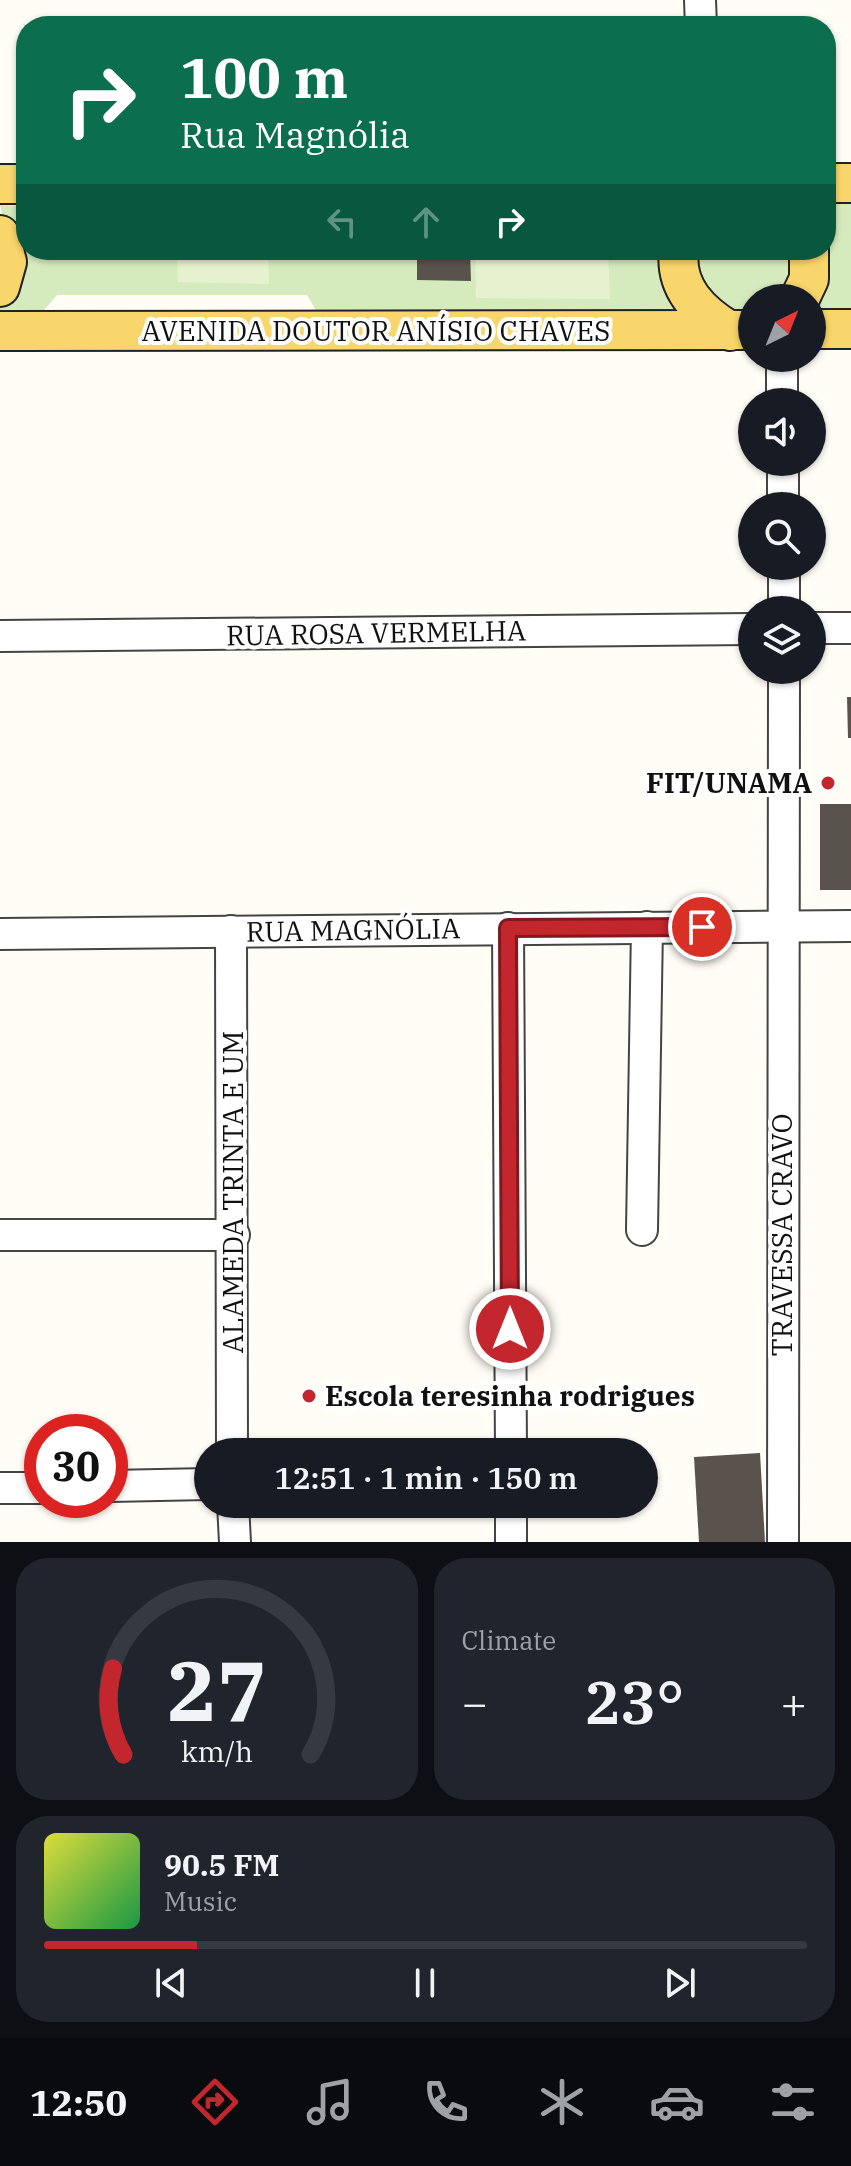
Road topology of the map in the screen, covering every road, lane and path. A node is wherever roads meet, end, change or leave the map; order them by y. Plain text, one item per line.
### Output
1 (0, 235) edge
2 (679, 260) edge
3 (809, 260) edge
4 (807, 284) edge
5 (0, 287) edge
6 (826, 329) edge
7 (851, 329) edge
8 (738, 330) edge
9 (0, 331) edge
10 (738, 331) edge
11 (826, 628) edge
12 (851, 628) edge
13 (738, 629) edge
14 (0, 636) edge
15 (784, 684) edge
16 (851, 926) edge
17 (647, 927) junction
18 (783, 927) junction
19 (508, 928) junction
20 (231, 931) junction
21 (0, 934) edge
22 (642, 1230) dead end
23 (0, 1235) edge
24 (234, 1235) junction
25 (232, 1438) edge
26 (511, 1438) edge
27 (194, 1484) edge
28 (128, 1486) edge
29 (0, 1488) edge
30 (24, 1488) edge
31 (234, 1518) edge
32 (511, 1518) edge
33 (235, 1542) edge
34 (511, 1542) edge
35 (783, 1542) edge

1 - 5 main road
2 - 8 main road
3 - 4 main road
6 - 7 main road
9 - 10 main road, AVENIDA DOUTOR ANÍSIO CHAVES
11 - 12 street
13 - 14 street, RUA ROSA VERMELHA
15 - 18 street, TRAVESSA CRAVO
16 - 18 street, RUA MAGNÓLIA
17 - 18 street, RUA MAGNÓLIA
17 - 19 street, RUA MAGNÓLIA
17 - 22 street
18 - 35 street, TRAVESSA CRAVO
19 - 20 street, RUA MAGNÓLIA
19 - 26 street
20 - 21 street, RUA MAGNÓLIA
20 - 24 street, ALAMEDA TRINTA E UM
23 - 24 street
24 - 25 street, ALAMEDA TRINTA E UM
27 - 28 street
29 - 30 street
31 - 33 street
32 - 34 street

